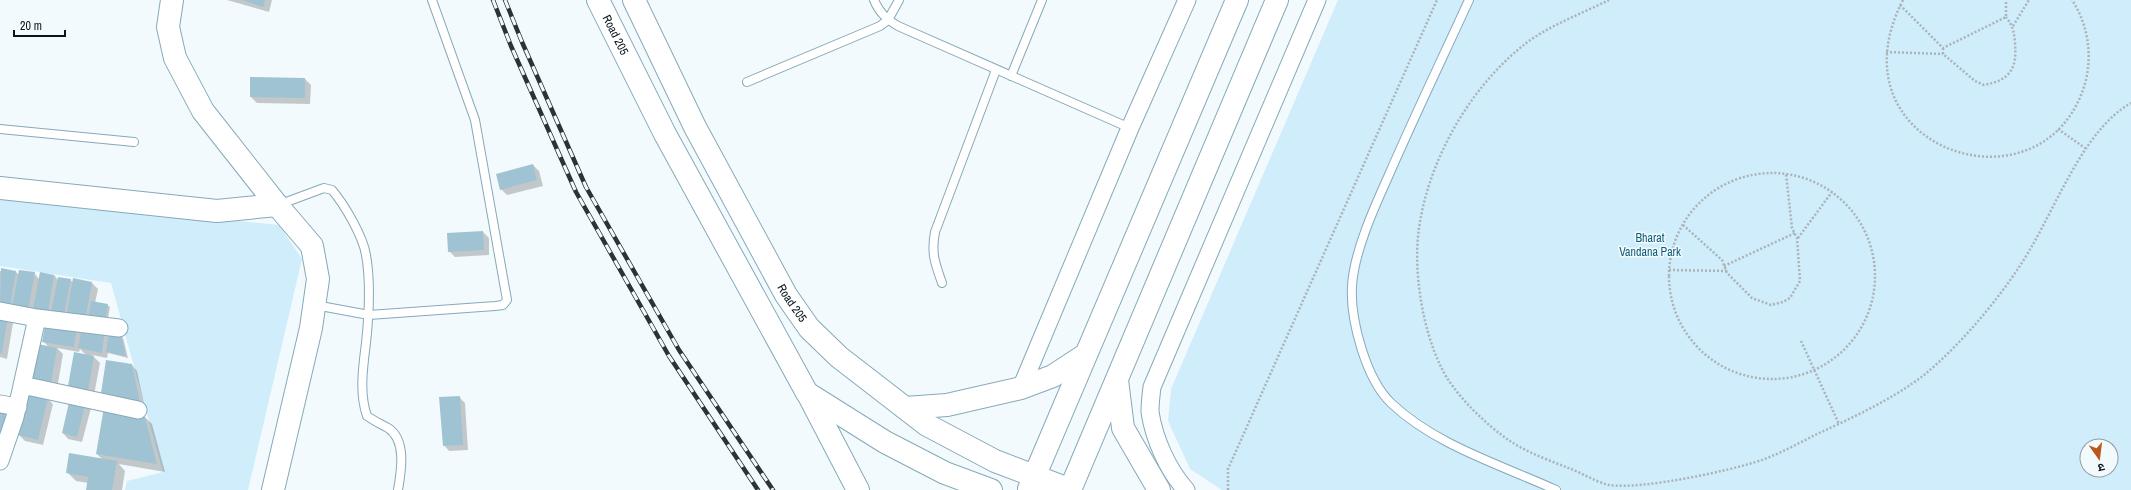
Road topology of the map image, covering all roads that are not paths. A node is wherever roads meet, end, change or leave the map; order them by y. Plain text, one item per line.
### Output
1 (172, 0) edge
2 (432, 0) edge
3 (598, 0) edge
4 (634, 0) edge
5 (874, 0) edge
6 (899, 0) edge
7 (1042, 0) edge
8 (1186, 0) edge
9 (1237, 0) edge
10 (1277, 0) edge
11 (1317, 0) edge
12 (1469, 0) edge
13 (888, 20) junction
14 (996, 70) junction
15 (1010, 76) junction
16 (747, 82) dead end
17 (1130, 128) junction
18 (0, 129) edge
19 (134, 142) dead end
20 (0, 188) edge
21 (277, 205) junction
22 (942, 283) dead end
23 (314, 305) junction
24 (0, 311) edge
25 (369, 315) junction
26 (37, 318) junction
27 (119, 328) dead end
28 (1085, 355) junction
29 (1117, 379) junction
30 (22, 385) junction
31 (1021, 388) junction
32 (808, 393) junction
33 (0, 404) edge
34 (18, 407) junction
35 (905, 408) junction
36 (138, 410) dead end
37 (0, 459) edge
38 (1031, 483) edge
39 (273, 490) edge
40 (398, 490) edge
41 (858, 490) edge
42 (991, 490) edge
43 (1070, 490) edge
44 (1159, 490) edge
45 (1186, 490) edge
46 (1556, 490) edge

1 - 21 street
2 - 25 lane
3 - 32 street, Road 205
4 - 35 street, Road 205
5 - 13 lane
6 - 13 lane
7 - 15 lane
8 - 17 street
9 - 28 street
10 - 29 street
11 - 45 street
12 - 46 lane
13 - 14 lane
13 - 16 lane
14 - 15 lane
14 - 22 lane
15 - 17 lane
17 - 31 street
18 - 19 lane
20 - 21 street
21 - 23 street
21 - 25 lane
23 - 25 lane
23 - 39 street
24 - 26 street
25 - 40 lane
26 - 27 street
26 - 30 street
28 - 31 street
28 - 38 street
29 - 43 street
29 - 44 street
30 - 34 street
30 - 36 street
31 - 35 street
32 - 41 street
32 - 42 street, Road 205
33 - 34 street
34 - 37 street
35 - 38 street, Road 205
38 - 43 street, Road 205

